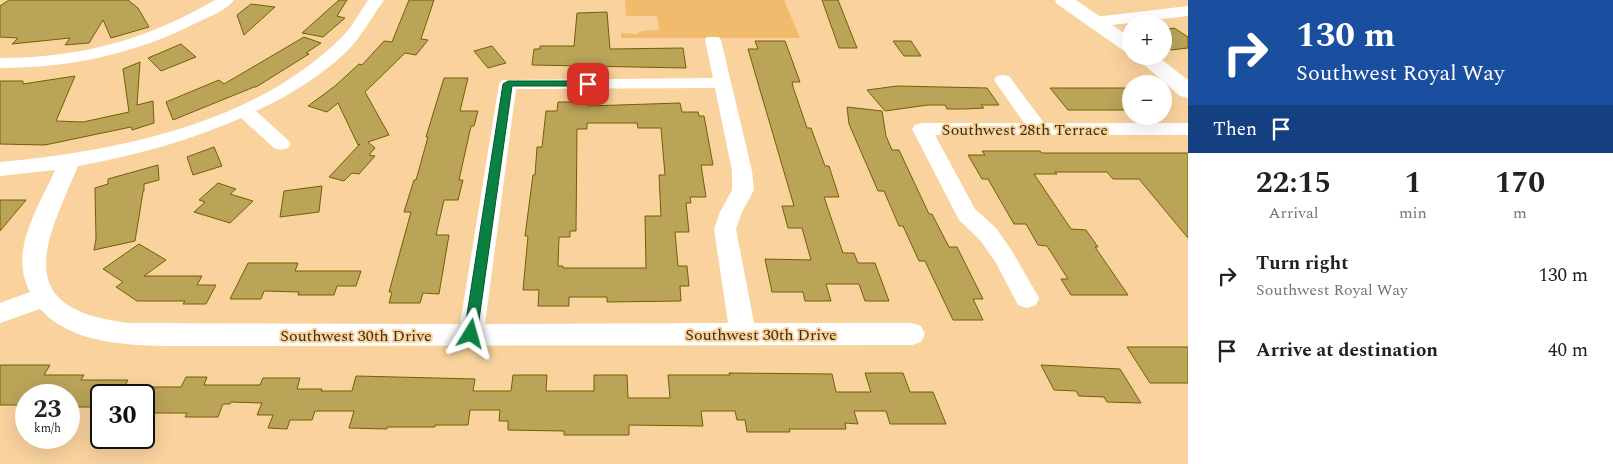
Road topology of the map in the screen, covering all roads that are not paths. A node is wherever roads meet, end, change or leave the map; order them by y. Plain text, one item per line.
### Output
1 (226, 0) edge
2 (376, 0) edge
3 (1064, 0) edge
4 (1172, 0) edge
5 (1188, 11) edge
6 (1095, 22) junction
7 (713, 40) dead end
8 (1122, 41) edge
9 (0, 62) edge
10 (1155, 65) edge
11 (1003, 80) dead end
12 (724, 84) junction
13 (1188, 91) edge
14 (244, 111) junction
15 (1038, 129) junction
16 (1188, 130) edge
17 (281, 144) dead end
18 (69, 162) junction
19 (0, 169) edge
20 (44, 297) junction
21 (1027, 298) dead end
22 (0, 313) edge
23 (471, 334) junction
24 (743, 334) junction
25 (912, 334) dead end

1 - 9 street
2 - 14 street
3 - 6 main road
4 - 5 street
5 - 6 street
6 - 8 main road
7 - 12 street
10 - 13 main road
11 - 15 street
12 - 23 street
12 - 24 street
14 - 17 street
14 - 18 street
15 - 16 street, Southwest 28th Terrace
15 - 21 street, Southwest 28th Terrace
18 - 19 street
18 - 20 street, Southwest 30th Drive
20 - 22 street
20 - 23 street, Southwest 30th Drive
23 - 24 street, Southwest 30th Drive
24 - 25 street, Southwest 30th Drive

